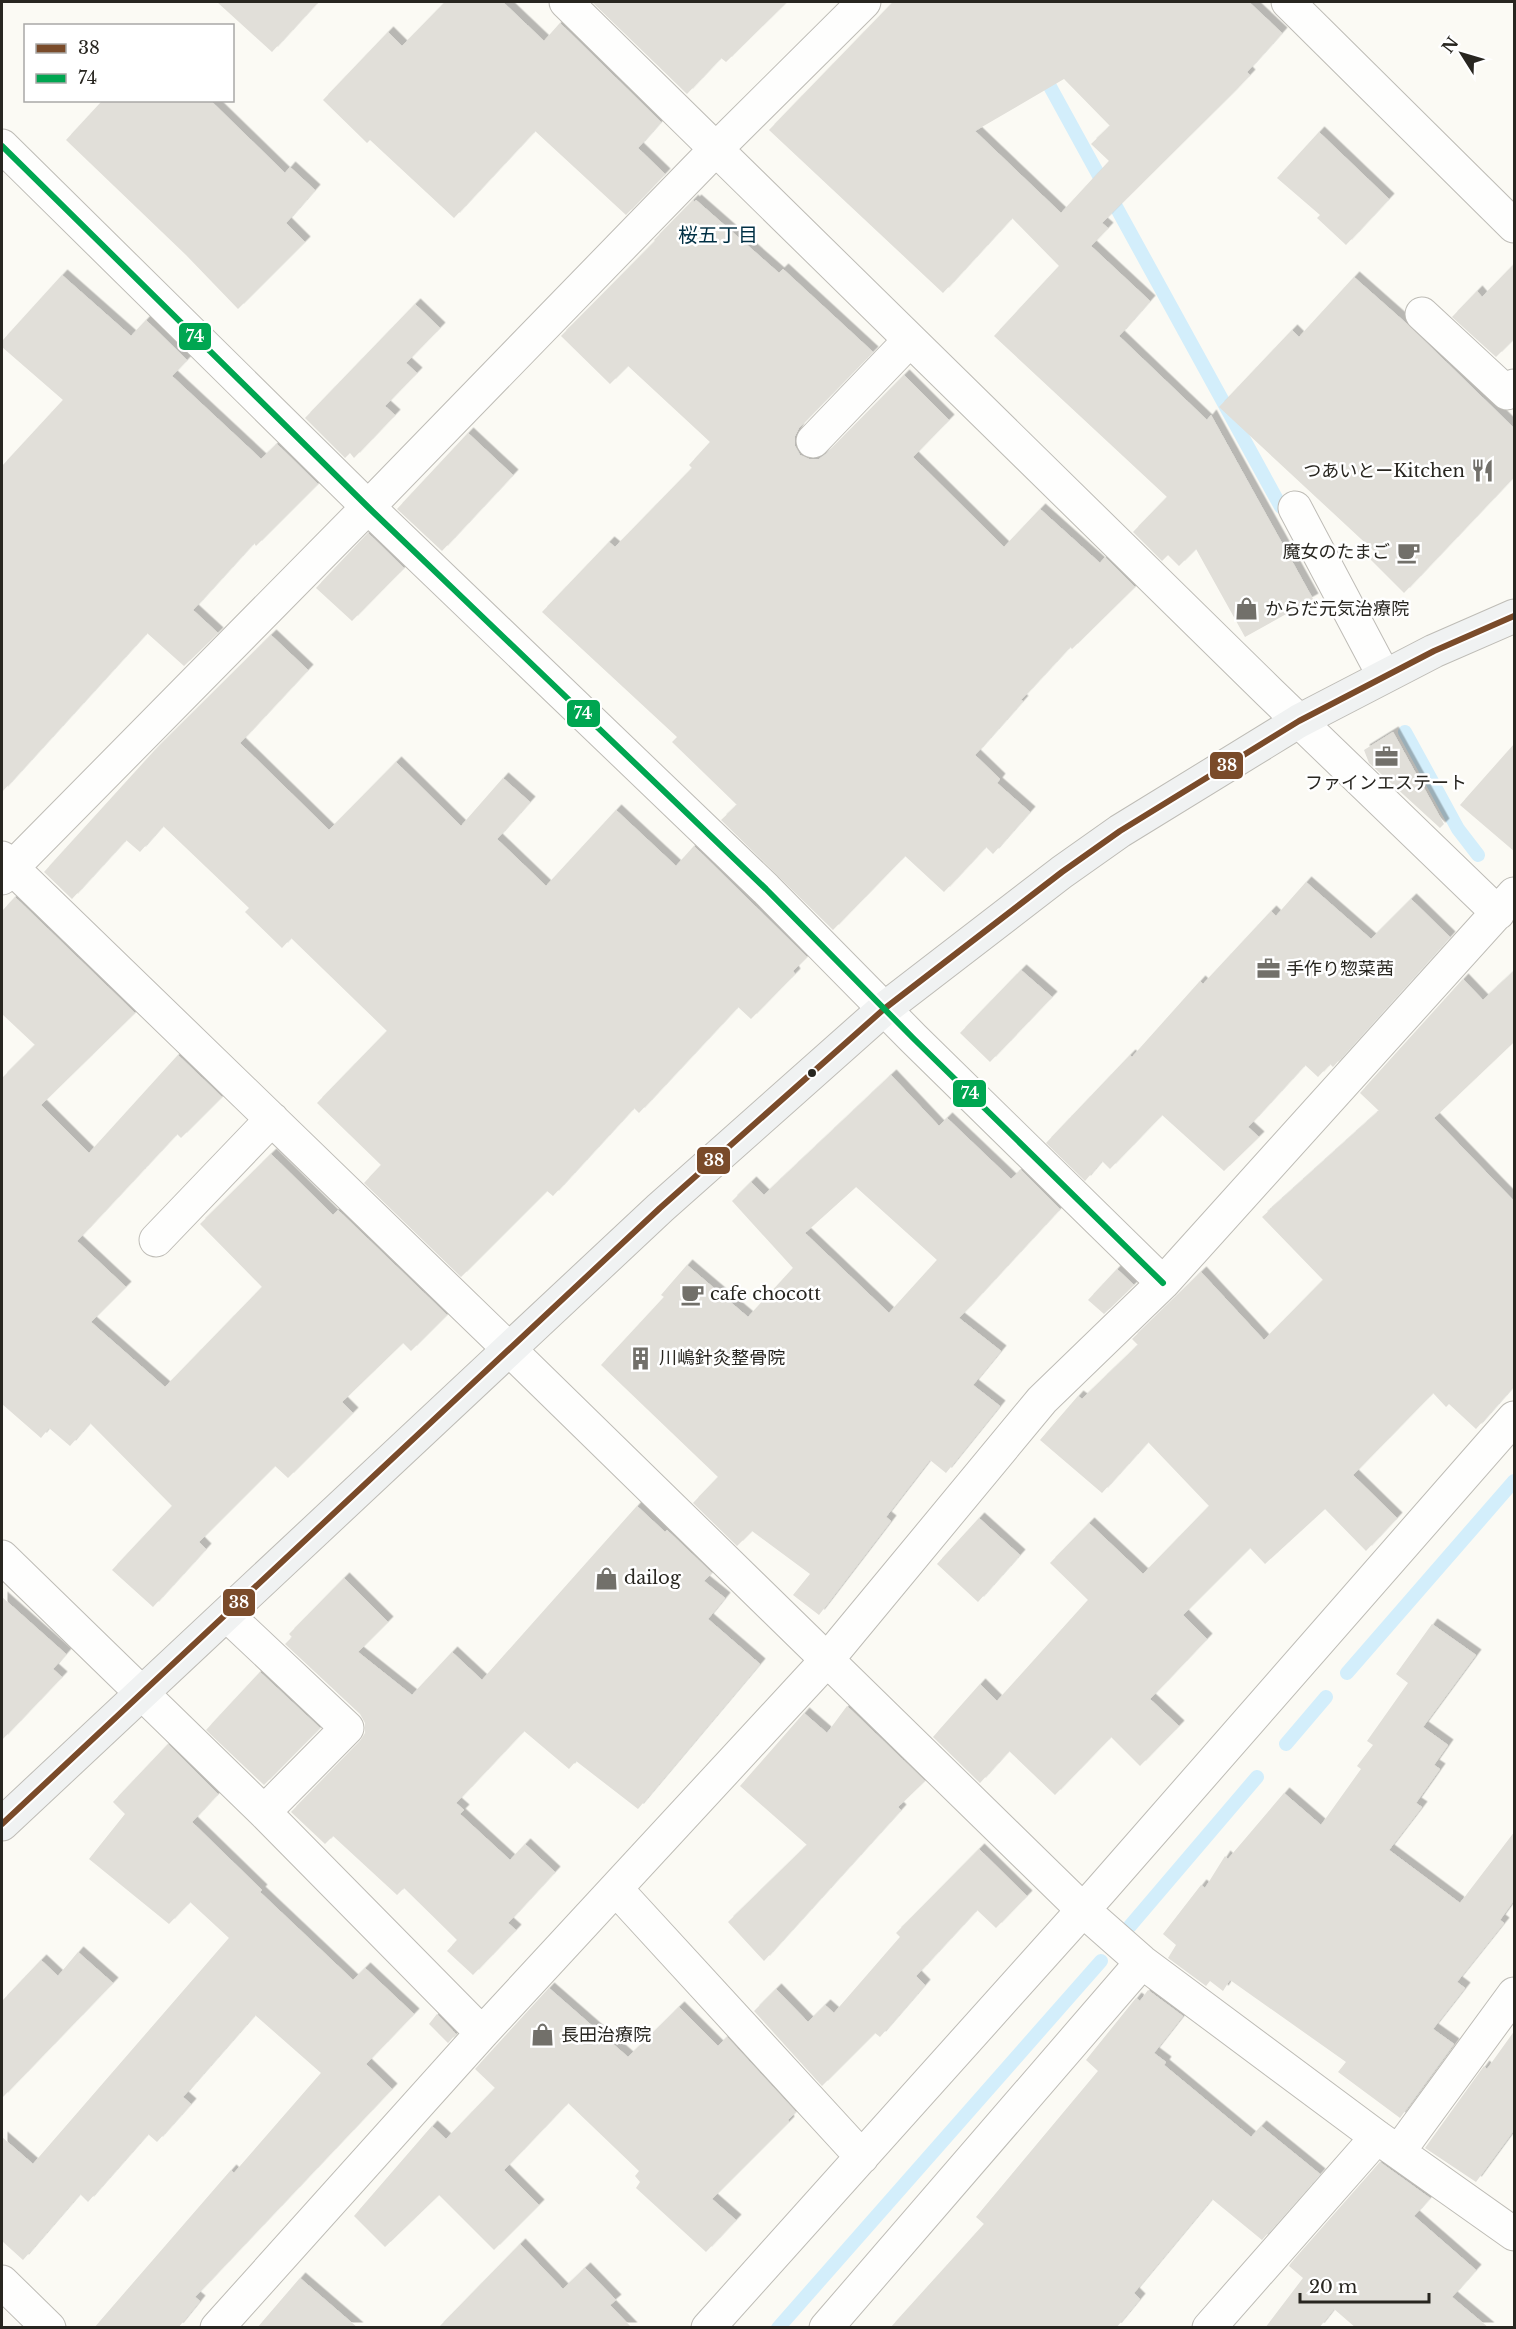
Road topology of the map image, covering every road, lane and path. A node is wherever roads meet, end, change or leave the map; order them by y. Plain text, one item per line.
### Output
1 (566, 2) edge
2 (864, 2) edge
3 (1288, 2) edge
4 (2, 146) edge
5 (715, 150) junction
6 (1515, 226) edge
7 (1422, 314) dead end
8 (909, 341) junction
9 (1515, 386) edge
10 (813, 441) dead end
11 (368, 507) junction
12 (1295, 508) dead end
13 (1515, 616) edge
14 (1384, 676) junction
15 (1299, 721) junction
16 (5, 868) edge
17 (1506, 904) edge
18 (884, 1009) junction
19 (272, 1119) junction
20 (156, 1240) dead end
21 (1163, 1283) junction
22 (510, 1350) junction
23 (1512, 1427) edge
24 (2, 1557) edge
25 (227, 1615) junction
26 (826, 1661) junction
27 (141, 1694) junction
28 (264, 1812) junction
29 (2, 1824) edge
30 (616, 1890) junction
31 (1083, 1910) junction
32 (1142, 1962) junction
33 (1515, 1994) edge
34 (482, 2033) junction
35 (1388, 2144) junction
36 (862, 2157) junction
37 (1515, 2234) edge
38 (2, 2282) edge
39 (49, 2328) edge
40 (217, 2328) edge
41 (708, 2328) edge
42 (826, 2328) edge
43 (1209, 2328) edge

1 - 5 street
2 - 5 street
3 - 6 street
4 - 11 street
5 - 8 street
5 - 11 street
7 - 9 street
8 - 10 street
8 - 15 street
11 - 16 street
11 - 18 street
12 - 14 street
13 - 14 street
14 - 15 street
15 - 17 street
15 - 18 street
16 - 19 street
17 - 21 street
18 - 21 street
18 - 22 street
19 - 20 street
19 - 22 street
21 - 26 street
22 - 25 street
22 - 26 street
23 - 31 street
24 - 27 street
25 - 27 street
25 - 28 street
26 - 30 street
26 - 31 street
27 - 28 street
27 - 29 street
28 - 34 street
30 - 34 street
30 - 36 street
31 - 32 street
31 - 36 street
32 - 35 street
32 - 42 street
33 - 35 street
34 - 40 street
35 - 37 street
35 - 43 street
36 - 41 street
38 - 39 street

